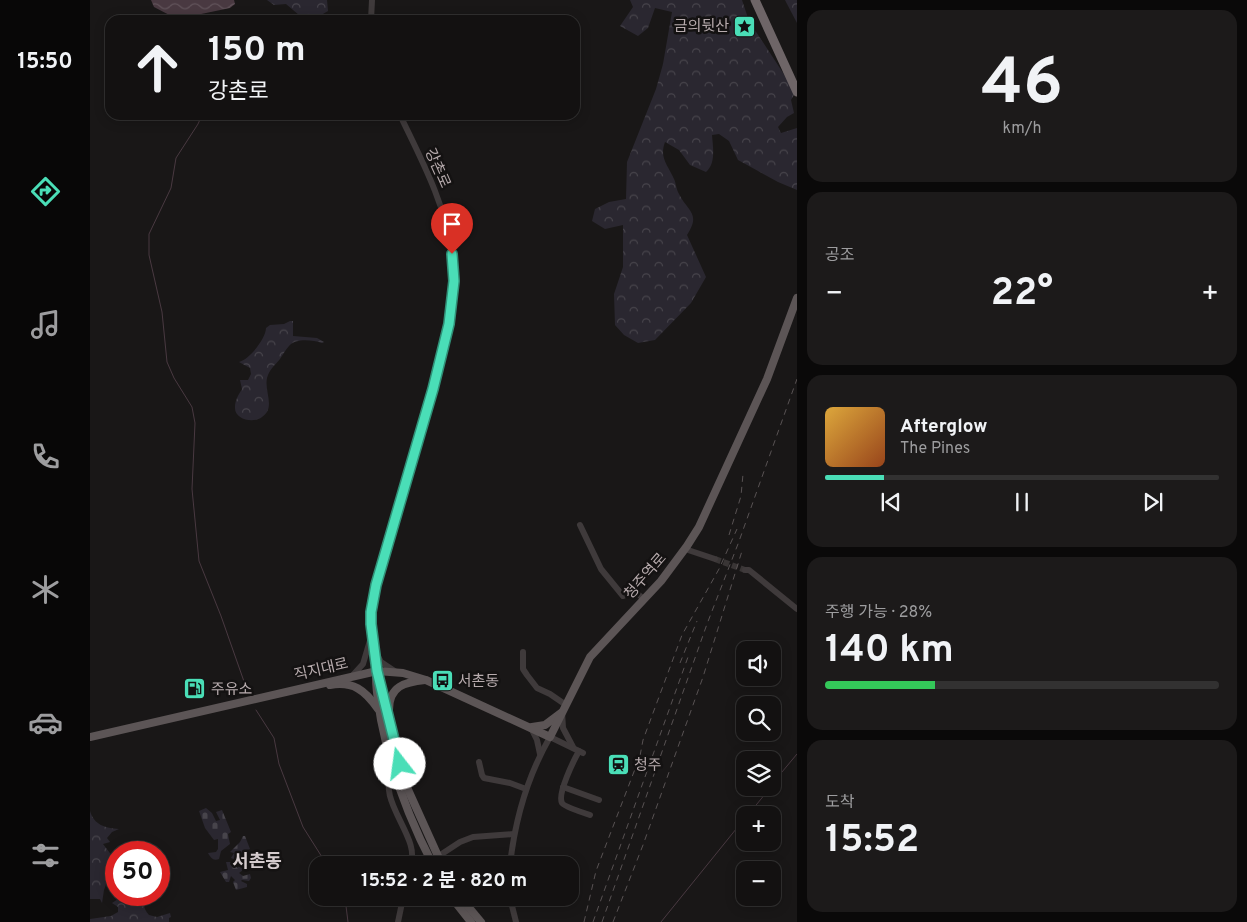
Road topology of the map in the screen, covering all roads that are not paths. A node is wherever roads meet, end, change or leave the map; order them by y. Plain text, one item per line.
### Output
1 (372, 0) edge
2 (755, 0) edge
3 (762, 0) edge
4 (371, 15) edge
5 (797, 78) edge
6 (797, 92) edge
7 (402, 120) edge
8 (797, 298) edge
9 (580, 525) dead end
10 (685, 549) junction
11 (715, 559) tunnel mouth
12 (745, 570) tunnel mouth
13 (644, 599) junction
14 (797, 609) edge
15 (372, 630) junction
16 (374, 650) junction
17 (523, 652) dead end
18 (377, 671) junction
19 (396, 672) junction
20 (352, 676) junction
21 (426, 680) junction
22 (308, 686) junction
23 (564, 708) junction
24 (380, 713) junction
25 (389, 725) junction
26 (529, 728) junction
27 (90, 737) edge
28 (550, 737) junction
29 (579, 751) junction
30 (540, 754) junction
31 (479, 762) dead end
32 (394, 772) junction
33 (563, 787) junction
34 (526, 789) junction
35 (600, 800) dead end
36 (590, 815) dead end
37 (514, 834) junction
38 (413, 856) edge
39 (428, 856) edge
40 (429, 856) edge
41 (440, 856) edge
42 (511, 856) edge
43 (401, 906) edge
44 (458, 906) edge
45 (468, 906) edge
46 (512, 906) edge
47 (398, 922) edge
48 (471, 922) edge
49 (482, 922) edge
50 (516, 922) edge

1 - 4 street
2 - 6 highway
3 - 5 highway
7 - 15 street, 강촌로
8 - 10 main road, 청주역로
9 - 13 street
10 - 11 street
10 - 13 main road, 청주역로
12 - 14 street
13 - 23 main road, 청주역로
15 - 16 street, 강촌로
15 - 20 street
16 - 18 street, 강촌로
16 - 19 street
17 - 23 street
18 - 19 main road, 직지대로
18 - 20 main road, 직지대로
18 - 24 main road
18 - 25 main road
19 - 21 main road, 직지대로
20 - 22 main road, 직지대로
21 - 25 main road
21 - 26 main road, 직지대로
22 - 24 main road
22 - 27 main road, 직지대로
23 - 26 main road
23 - 28 main road, 청주역로
23 - 29 street
24 - 32 main road
25 - 40 main road
26 - 28 main road, 직지대로
26 - 30 street
28 - 29 street
28 - 30 street, 청주역로
29 - 33 street
30 - 34 street, 청주역로
31 - 34 street
32 - 38 street
32 - 39 main road
33 - 35 street
33 - 36 street
34 - 37 street, 청주역로
37 - 41 street
37 - 42 street, 청주역로
43 - 47 street
44 - 48 main road
45 - 49 main road
46 - 50 street

